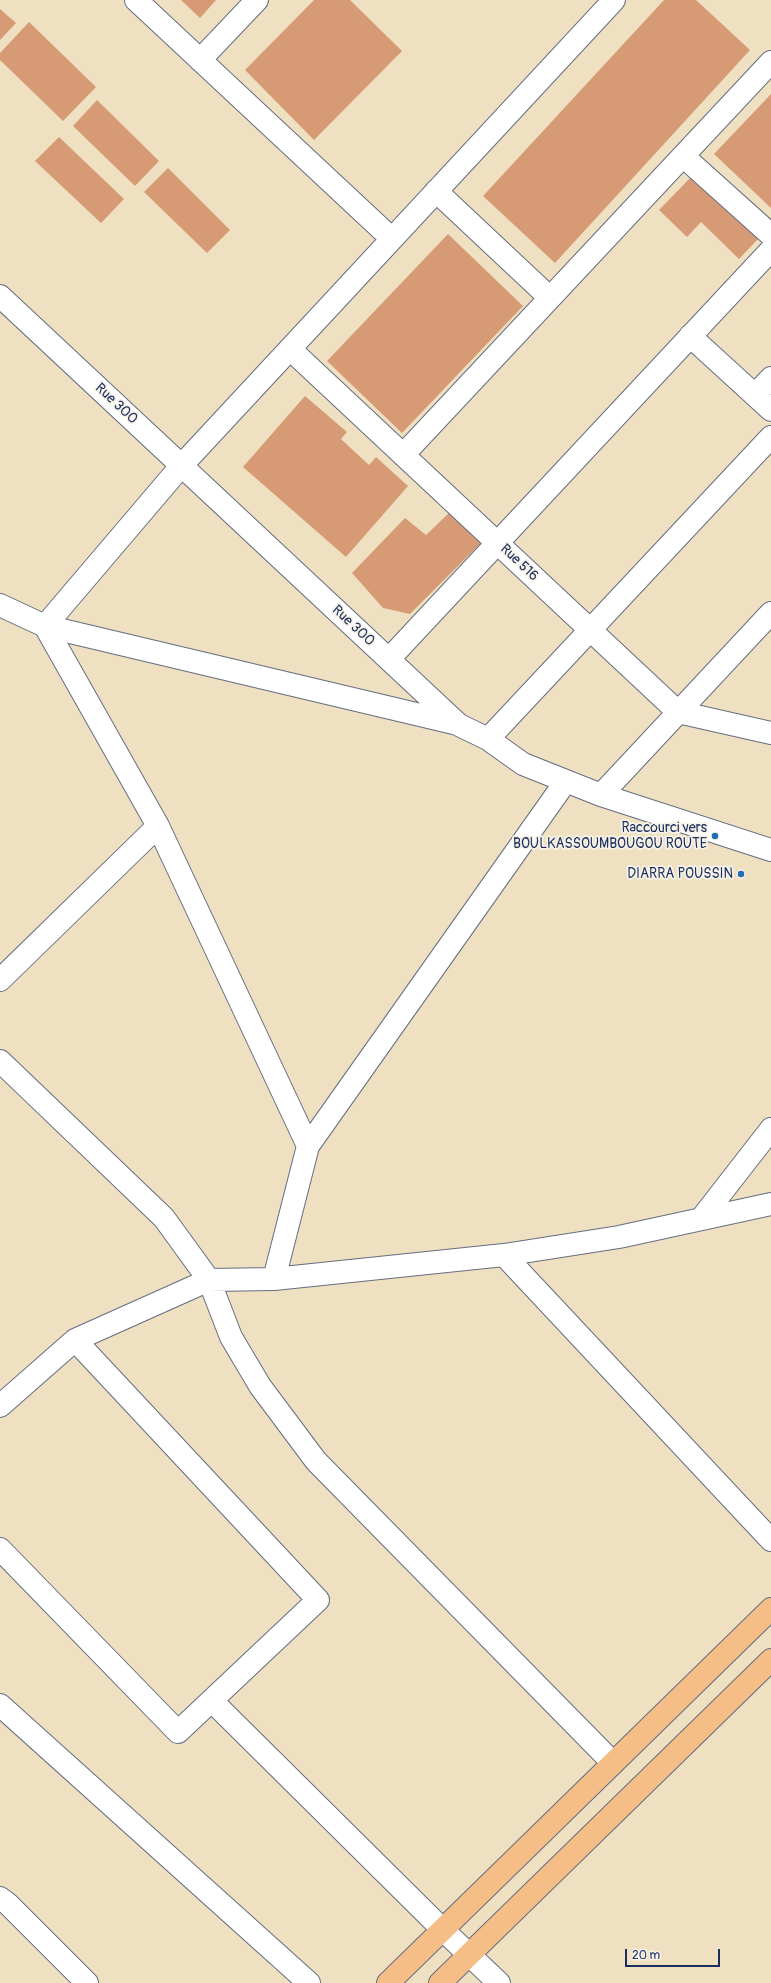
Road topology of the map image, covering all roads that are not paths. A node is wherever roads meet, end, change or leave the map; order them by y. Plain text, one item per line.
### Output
1 (136, 0) edge
2 (258, 0) edge
3 (614, 0) edge
4 (200, 60) junction
5 (771, 62) edge
6 (683, 156) junction
7 (436, 191) junction
8 (771, 235) edge
9 (392, 239) junction
10 (771, 250) edge
11 (0, 296) edge
12 (550, 298) junction
13 (690, 336) junction
14 (290, 349) junction
15 (771, 378) edge
16 (755, 395) junction
17 (771, 410) edge
18 (771, 436) edge
19 (404, 455) junction
20 (182, 465) junction
21 (498, 543) junction
22 (0, 605) edge
23 (771, 613) edge
24 (45, 626) junction
25 (591, 630) junction
26 (389, 659) junction
27 (678, 712) junction
28 (459, 724) junction
29 (771, 733) edge
30 (488, 739) junction
31 (566, 781) junction
32 (601, 795) junction
33 (158, 826) junction
34 (771, 850) edge
35 (0, 980) edge
36 (0, 1061) edge
37 (771, 1129) edge
38 (308, 1146) junction
39 (771, 1204) edge
40 (701, 1219) junction
41 (504, 1255) junction
42 (274, 1279) junction
43 (209, 1280) junction
44 (75, 1340) junction
45 (3, 1396) edge
46 (771, 1540) edge
47 (0, 1549) edge
48 (771, 1609) edge
49 (771, 1660) edge
50 (212, 1701) junction
51 (0, 1705) edge
52 (613, 1763) junction
53 (0, 1898) edge
54 (443, 1930) junction
55 (469, 1955) junction
56 (87, 1983) edge
57 (309, 1983) edge
58 (388, 1983) edge
59 (440, 1983) edge
60 (500, 1983) edge

1 - 4 street
2 - 4 street
3 - 7 street
4 - 9 street
5 - 6 street
6 - 8 street
6 - 12 street
7 - 9 street
7 - 12 street
9 - 14 street
10 - 13 street
11 - 20 street, Rue 300
12 - 19 street
13 - 16 street
13 - 21 street
14 - 19 street, Rue 516
14 - 20 street
15 - 16 street
16 - 17 street
18 - 25 street
19 - 21 street, Rue 516
20 - 24 street
20 - 26 street, Rue 300
21 - 25 street, Rue 516
21 - 26 street
22 - 24 street
23 - 27 street
24 - 28 street
24 - 33 street
25 - 27 street, Rue 516
25 - 30 street
26 - 28 street, Rue 300
27 - 29 street
27 - 32 street
28 - 30 street, Rue 300
30 - 31 street, Rue 300
31 - 32 street, Rue 300
31 - 38 street
32 - 34 street, Rue 300
33 - 35 street
33 - 38 street
36 - 43 street
37 - 40 street
38 - 42 street
39 - 40 street
40 - 41 street
41 - 42 street
41 - 46 street
42 - 43 street
43 - 44 street
43 - 52 street
44 - 45 street
44 - 50 street
47 - 50 street
48 - 52 main road
49 - 55 main road
50 - 54 street
51 - 57 street
52 - 54 main road
53 - 56 street
54 - 55 street
54 - 58 main road
55 - 59 main road
55 - 60 street

